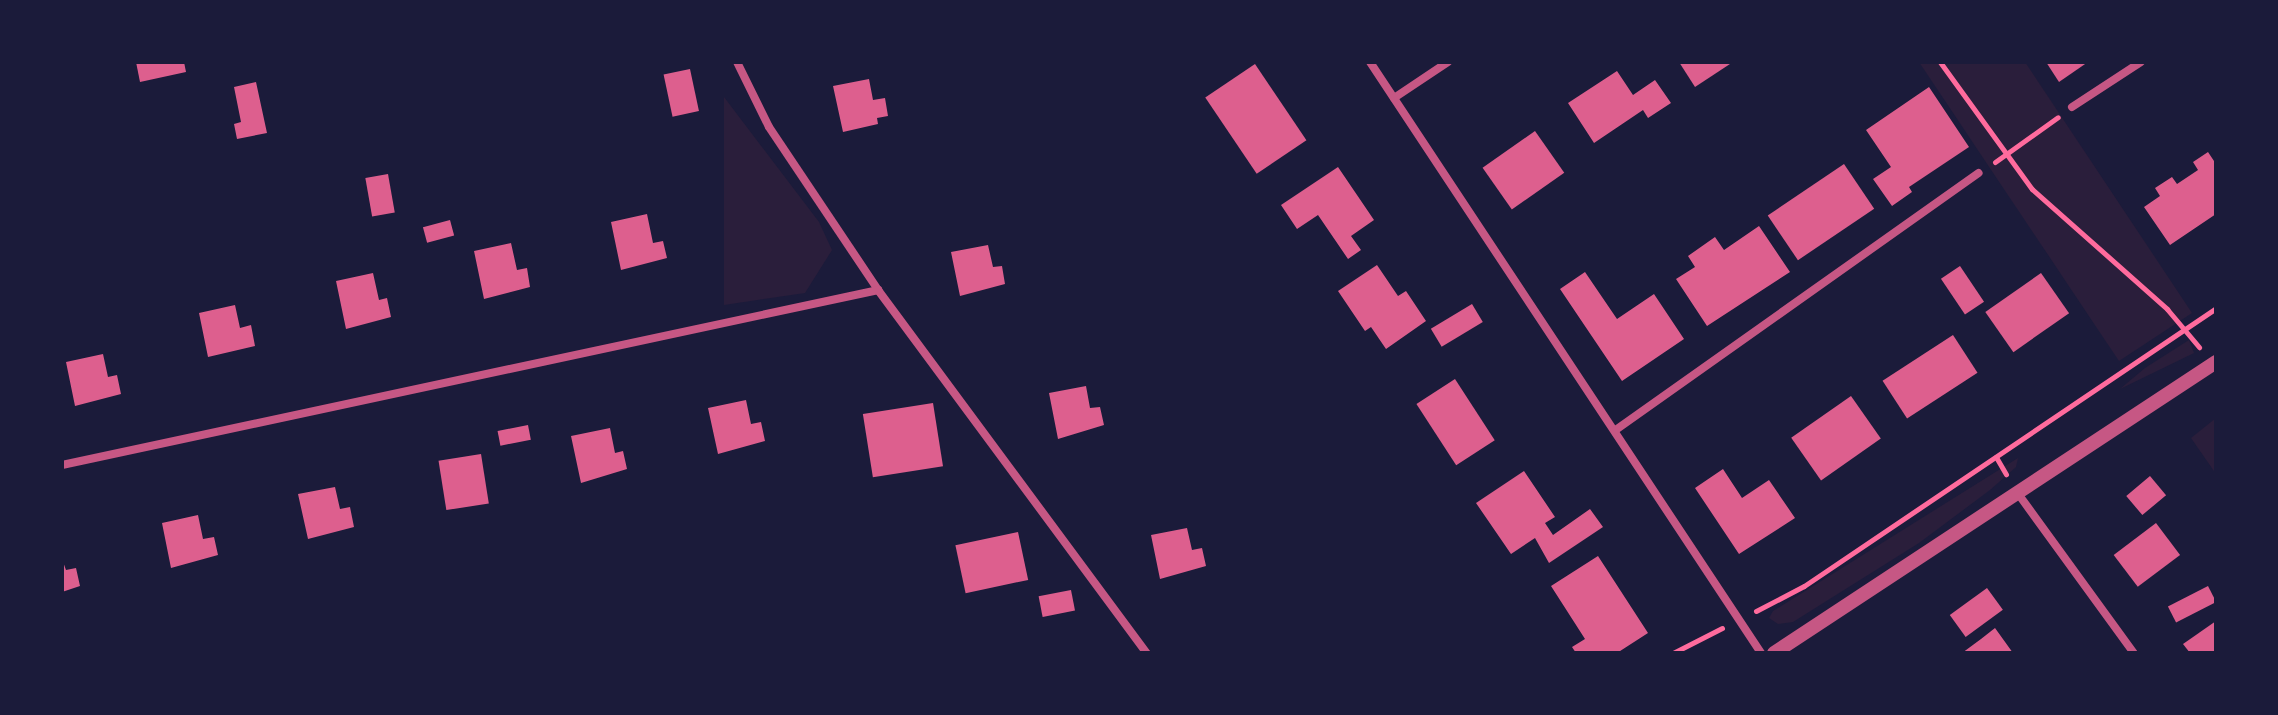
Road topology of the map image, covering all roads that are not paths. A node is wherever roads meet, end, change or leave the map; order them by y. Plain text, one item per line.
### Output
1 (737, 62) edge
2 (1370, 62) edge
3 (1448, 62) edge
4 (2141, 62) edge
5 (1394, 98) junction
6 (2072, 107) road end
7 (1979, 173) road end
8 (878, 290) junction
9 (2215, 363) edge
10 (1617, 429) junction
11 (62, 465) edge
12 (2019, 495) junction
13 (1147, 653) edge
14 (1761, 653) edge
15 (1774, 653) edge
16 (2134, 653) edge

1 - 8 street
2 - 5 street
3 - 5 street
4 - 6 street
5 - 10 street
7 - 10 street
8 - 11 street
8 - 13 street
9 - 12 street
10 - 14 street
12 - 15 street
12 - 16 street

